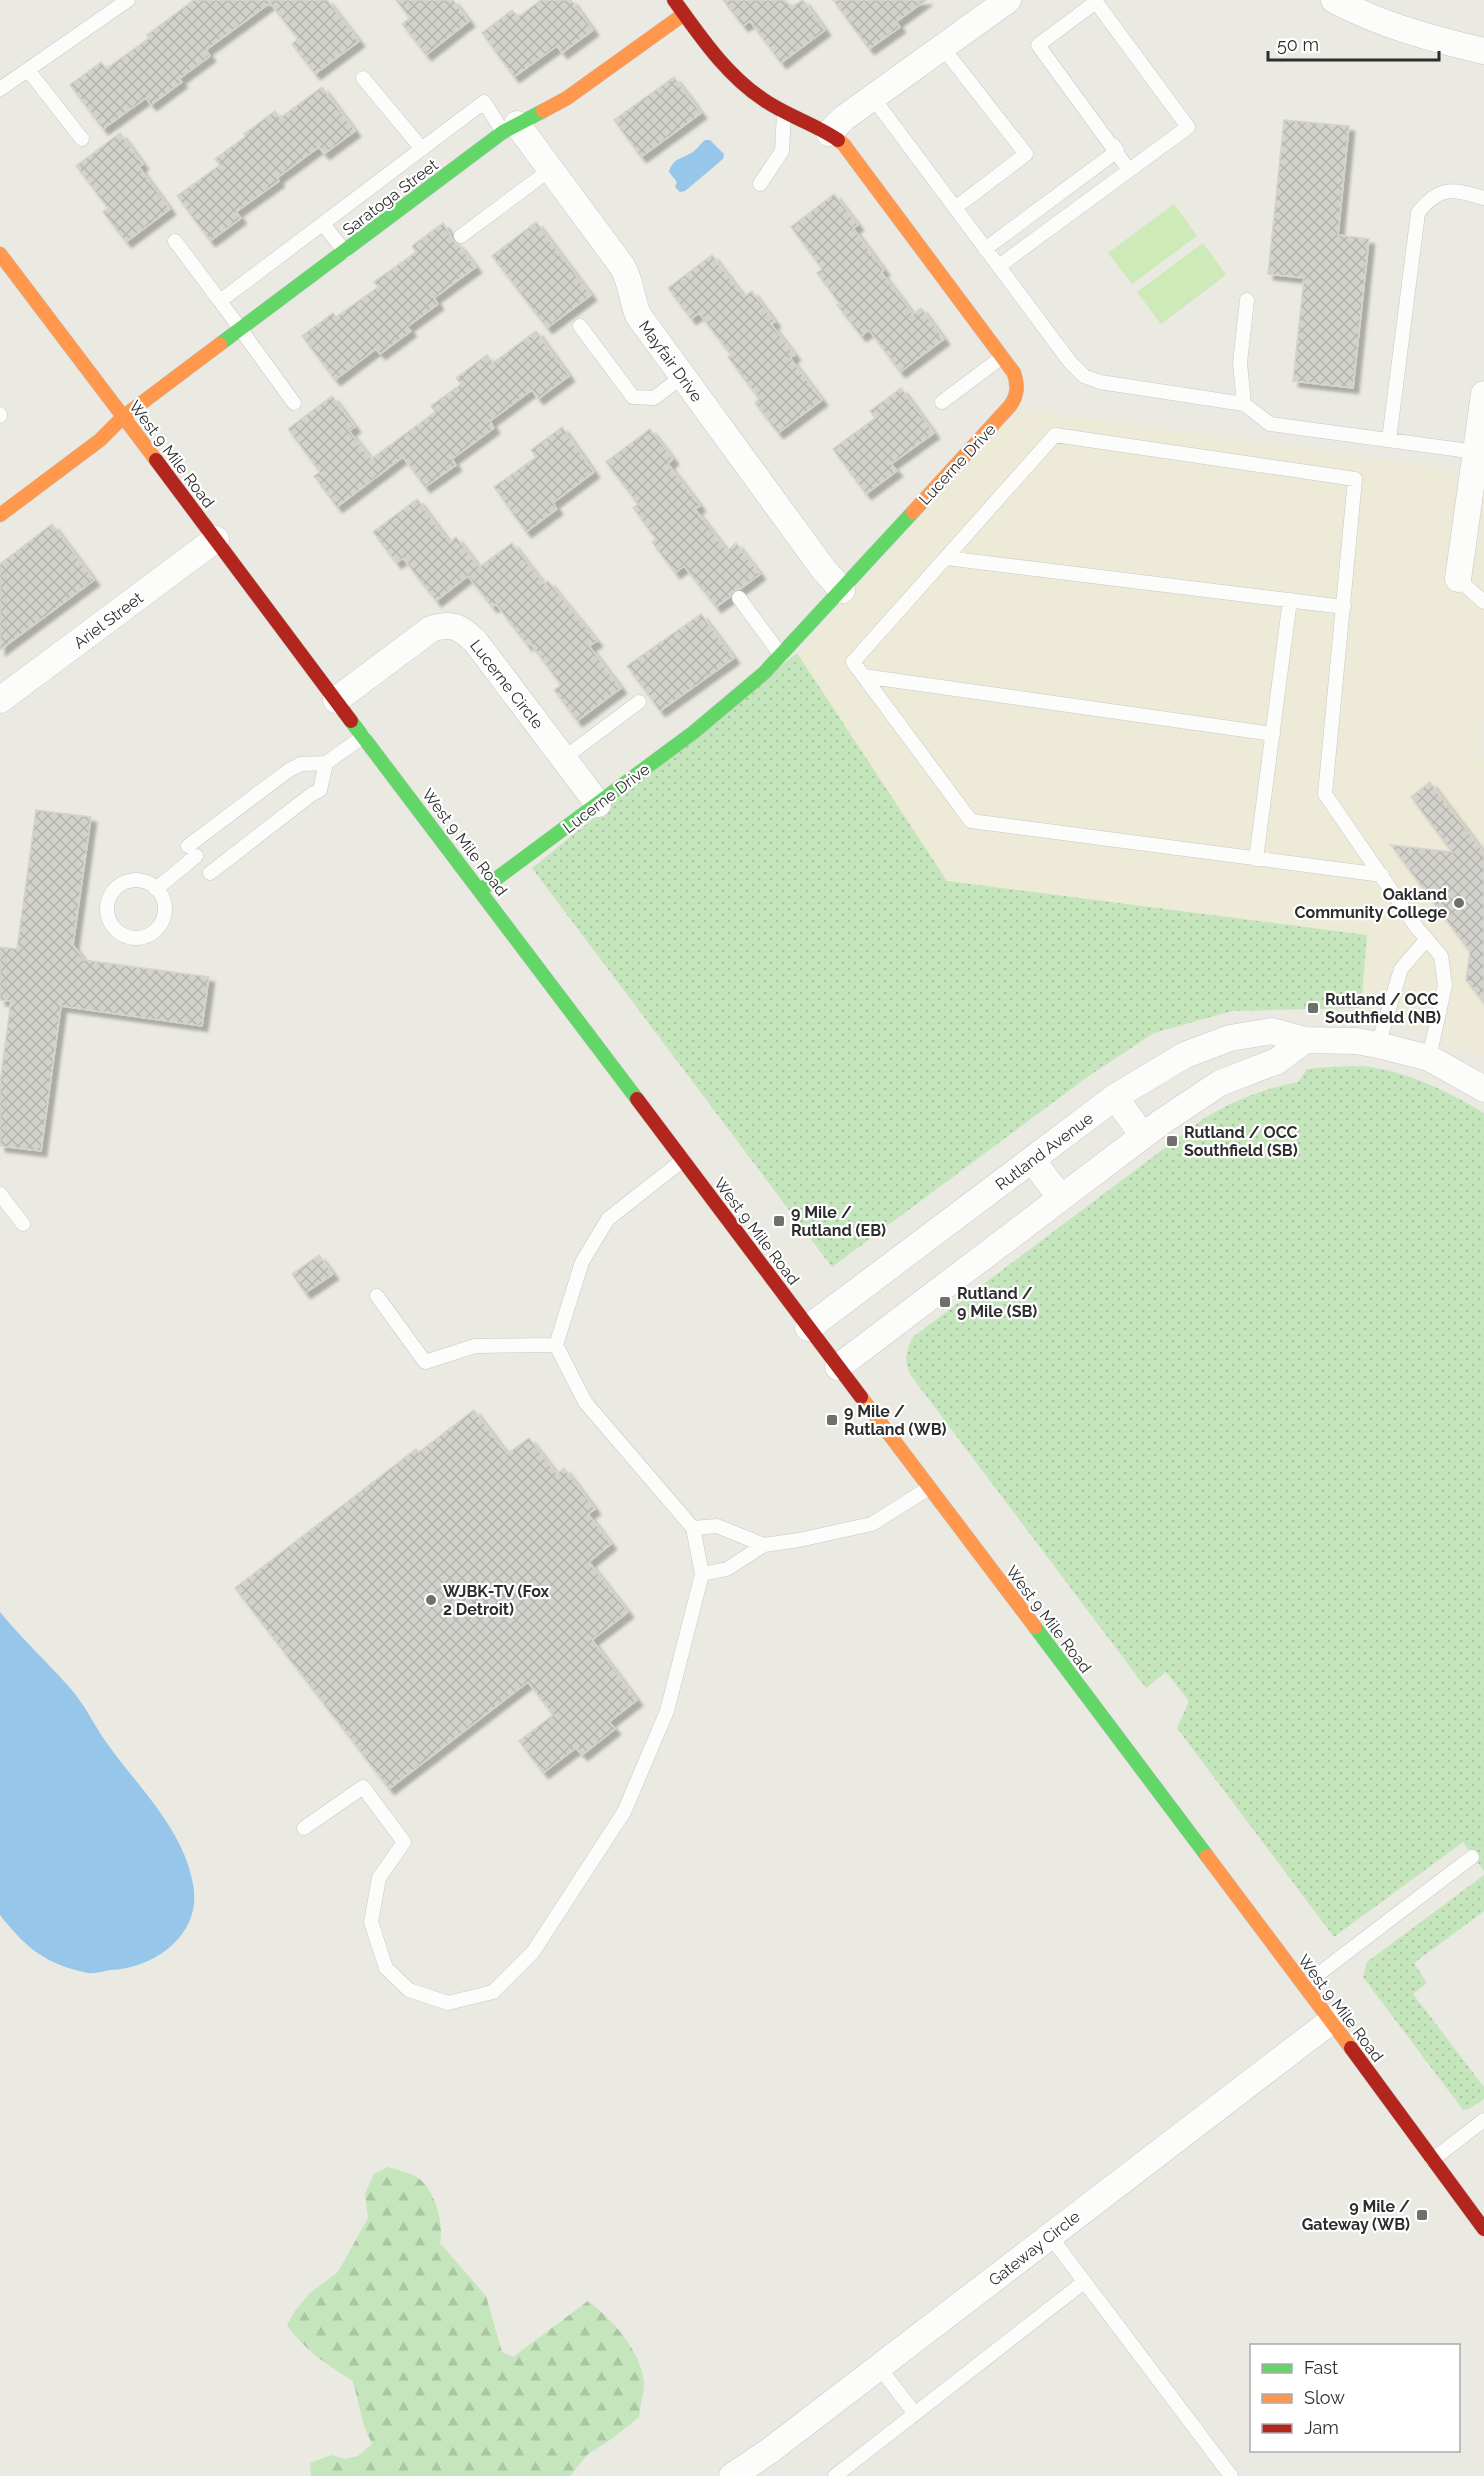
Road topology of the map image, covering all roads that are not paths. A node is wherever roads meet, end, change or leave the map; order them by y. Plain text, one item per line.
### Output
1 (128, 0) edge
2 (674, 0) edge
3 (1008, 0) edge
4 (1334, 0) edge
5 (684, 14) junction
6 (943, 48) junction
7 (1484, 51) edge
8 (28, 70) junction
9 (363, 78) dead end
10 (0, 89) edge
11 (874, 99) junction
12 (784, 113) junction
13 (510, 128) junction
14 (829, 133) junction
15 (82, 139) dead end
16 (422, 149) junction
17 (1117, 151) junction
18 (551, 169) junction
19 (1129, 170) junction
20 (760, 184) dead end
21 (399, 190) junction
22 (1484, 198) edge
23 (955, 208) junction
24 (323, 224) junction
25 (461, 236) dead end
26 (174, 241) dead end
27 (986, 249) junction
28 (345, 252) junction
29 (0, 254) edge
30 (999, 266) junction
31 (1247, 300) dead end
32 (220, 301) junction
33 (580, 326) dead end
34 (240, 329) junction
35 (1002, 357) junction
36 (683, 376) junction
37 (1484, 393) edge
38 (294, 402) dead end
39 (942, 402) dead end
40 (1244, 404) junction
41 (123, 417) junction
42 (1389, 440) junction
43 (1476, 452) junction
44 (0, 515) edge
45 (216, 539) junction
46 (945, 558) junction
47 (1458, 579) joint
48 (842, 590) junction
49 (739, 598) dead end
50 (1290, 600) junction
51 (1484, 602) edge
52 (1344, 607) junction
53 (781, 655) junction
54 (862, 676) junction
55 (0, 700) edge
56 (336, 700) junction
57 (639, 702) dead end
58 (1273, 734) junction
59 (364, 736) junction
60 (564, 758) junction
61 (326, 763) junction
62 (598, 804) junction
63 (1256, 859) junction
64 (210, 873) dead end
65 (1382, 875) junction
66 (156, 889) junction
67 (481, 890) junction
68 (1427, 939) junction
69 (1305, 1040) junction
70 (1378, 1044) junction
71 (1430, 1058) junction
72 (1484, 1089) edge
73 (1115, 1097) junction
74 (1143, 1136) junction
75 (683, 1160) junction
76 (1032, 1160) junction
77 (0, 1194) edge
78 (1061, 1198) junction
79 (23, 1224) dead end
80 (377, 1296) dead end
81 (808, 1328) junction
82 (556, 1345) junction
83 (838, 1367) junction
84 (929, 1488) junction
85 (693, 1527) junction
86 (764, 1545) junction
87 (702, 1574) junction
88 (304, 1828) dead end
89 (1472, 1857) dead end
90 (1304, 1985) junction
91 (1331, 2021) junction
92 (1484, 2120) edge
93 (1432, 2160) junction
94 (1484, 2229) edge
95 (1050, 2236) junction
96 (1084, 2282) junction
97 (879, 2367) junction
98 (915, 2414) junction
99 (735, 2475) edge
100 (835, 2476) edge
101 (1231, 2476) edge

1 - 8 lane
2 - 5 main road, Lucerne Drive
3 - 6 street
4 - 7 street
5 - 12 main road, Lucerne Drive
5 - 13 main road, Saratoga Street
6 - 11 street
6 - 23 lane
8 - 10 lane
8 - 15 lane
9 - 16 lane
11 - 14 street
11 - 23 lane
12 - 14 main road, Lucerne Drive
12 - 20 lane
13 - 16 lane
13 - 18 street, Mayfair Drive
13 - 21 main road, Saratoga Street
14 - 35 main road, Lucerne Drive
16 - 21 lane
17 - 17 lane
17 - 27 lane
18 - 25 lane
18 - 36 street, Mayfair Drive
19 - 19 lane
19 - 30 lane
21 - 24 lane
21 - 28 main road, Saratoga Street
22 - 42 lane
23 - 27 lane
24 - 28 lane
24 - 32 lane
26 - 32 lane
27 - 30 lane
28 - 34 main road, Saratoga Street
29 - 41 main road, West 9 Mile Road
30 - 40 lane
31 - 40 lane
32 - 34 lane
33 - 36 lane
34 - 38 lane
34 - 41 main road, Saratoga Street
35 - 39 lane
35 - 48 main road, Lucerne Drive
36 - 48 street, Mayfair Drive
37 - 43 street
40 - 42 lane
41 - 44 main road
41 - 45 main road, West 9 Mile Road
42 - 43 lane
43 - 47 street
45 - 55 street, Ariel Street
45 - 56 main road, West 9 Mile Road
46 - 50 lane
46 - 52 lane
46 - 54 lane
47 - 51 lane
48 - 53 main road, Lucerne Drive
49 - 53 lane
50 - 52 lane
50 - 58 lane
52 - 65 lane
53 - 62 main road, Lucerne Drive
54 - 58 lane
54 - 63 lane
56 - 59 main road, West 9 Mile Road
56 - 60 street, Lucerne Circle
57 - 60 lane
58 - 63 lane
59 - 61 lane
59 - 67 main road, West 9 Mile Road
60 - 62 street, Lucerne Circle
61 - 64 lane
61 - 66 lane
62 - 67 main road, Lucerne Drive
63 - 65 lane
65 - 68 lane
66 - 66 lane
67 - 75 main road, West 9 Mile Road
68 - 70 lane
68 - 71 lane
69 - 70 street, Rutland Avenue
69 - 73 street, Rutland Avenue
69 - 74 street
70 - 71 street, Rutland Avenue
71 - 72 street, Rutland Avenue
73 - 74 street
73 - 76 street, Rutland Avenue
74 - 78 street
75 - 81 main road, West 9 Mile Road
75 - 82 lane
76 - 78 street
76 - 81 street, Rutland Avenue
77 - 79 lane
78 - 83 street
80 - 82 lane
81 - 83 main road, West 9 Mile Road
82 - 85 lane
83 - 84 main road, West 9 Mile Road
84 - 86 lane
84 - 90 main road, West 9 Mile Road
85 - 86 lane
85 - 87 lane
86 - 87 lane
87 - 88 lane
89 - 90 lane
90 - 91 main road, West 9 Mile Road
91 - 93 main road, West 9 Mile Road
91 - 95 street, Gateway Circle
92 - 93 lane
93 - 94 main road, West 9 Mile Road
95 - 96 lane
95 - 97 street, Gateway Circle
96 - 98 lane
96 - 101 lane
97 - 98 lane
97 - 99 street, Gateway Circle
98 - 100 lane

